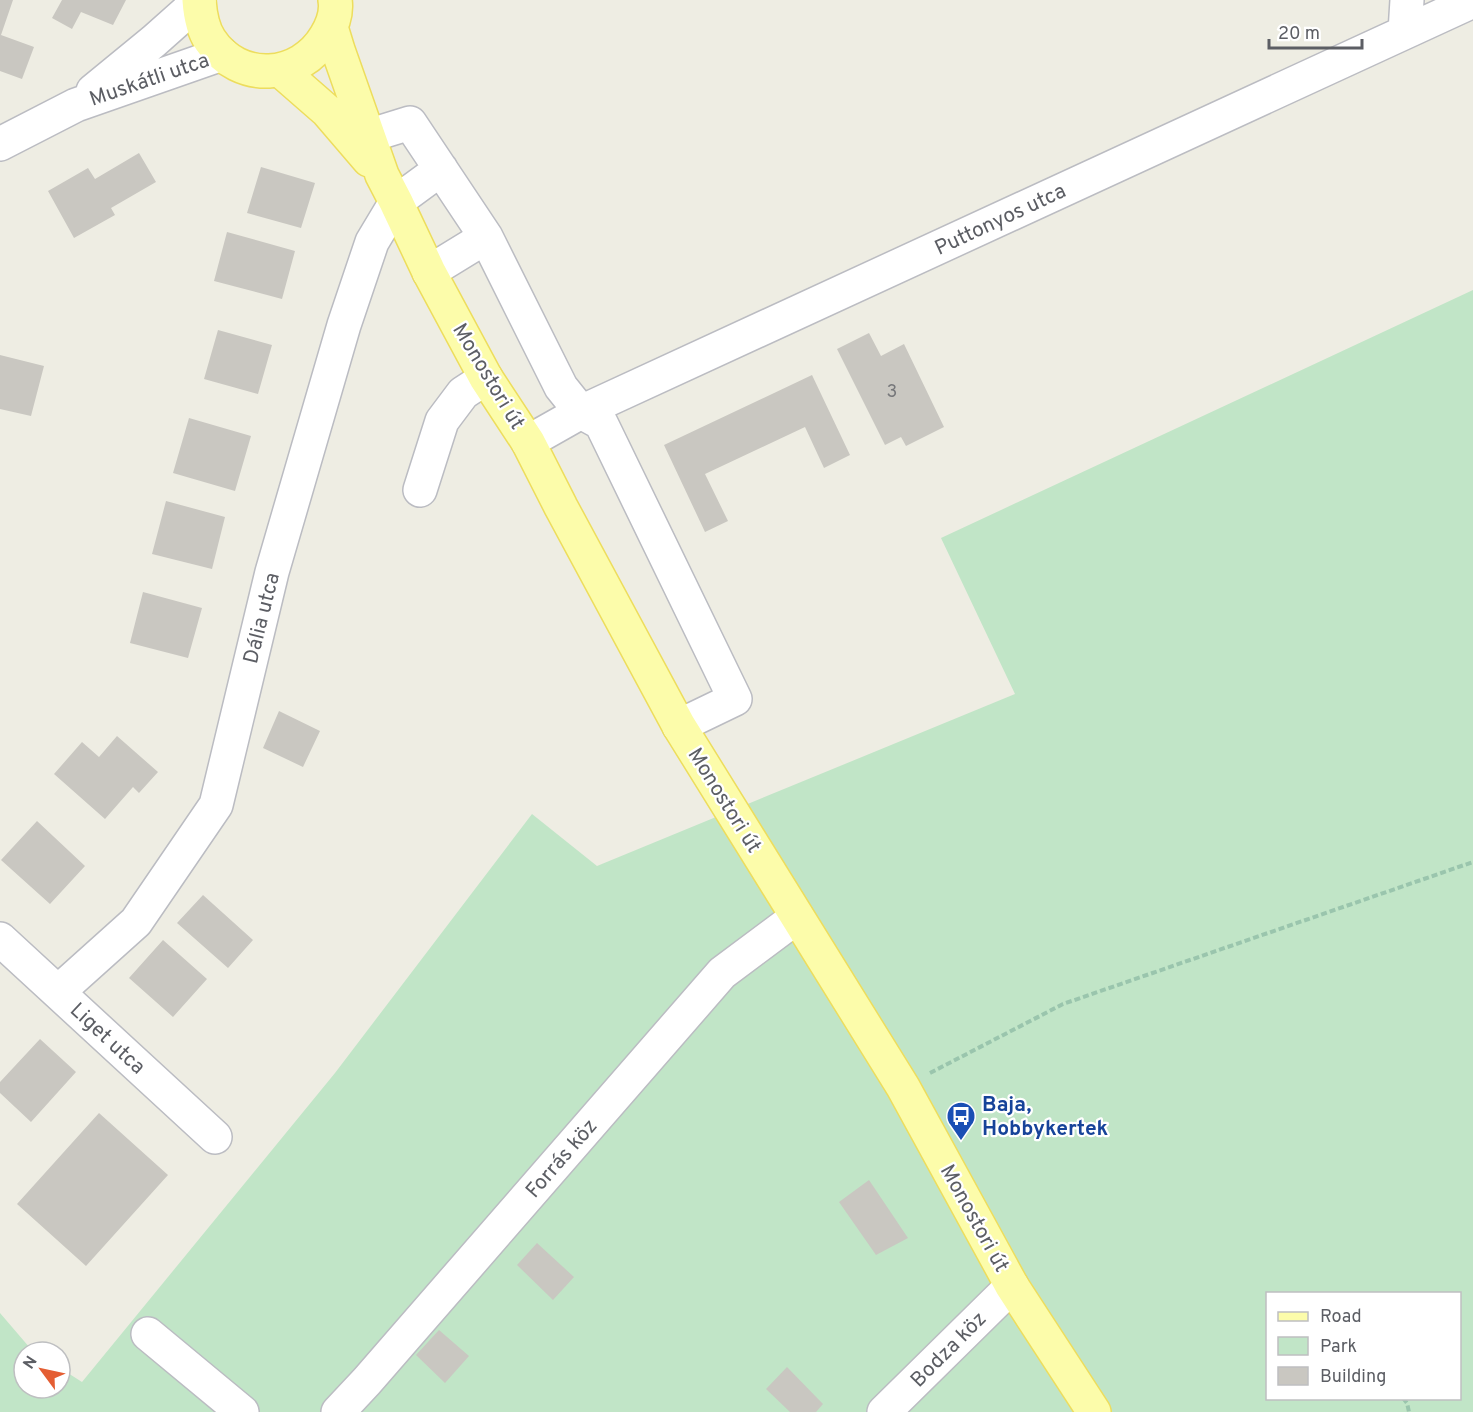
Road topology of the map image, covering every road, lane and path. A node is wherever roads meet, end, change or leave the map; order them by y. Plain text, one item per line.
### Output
1 (199, 0) edge
2 (1407, 0) edge
3 (1473, 1) edge
4 (335, 8) edge
5 (1406, 32) junction
6 (222, 54) junction
7 (280, 70) junction
8 (76, 105) junction
9 (368, 136) junction
10 (0, 144) edge
11 (441, 169) junction
12 (389, 188) junction
13 (486, 237) junction
14 (429, 272) junction
15 (486, 378) junction
16 (581, 412) junction
17 (528, 442) junction
18 (420, 490) dead end
19 (679, 726) junction
20 (1473, 862) edge
21 (797, 918) junction
22 (0, 939) edge
23 (58, 992) junction
24 (903, 1087) junction
25 (215, 1137) dead end
26 (1012, 1286) junction
27 (148, 1334) dead end
28 (242, 1412) edge
29 (338, 1412) edge
30 (884, 1412) edge
31 (1094, 1412) edge

1 - 6 main road
1 - 8 street, Muskátli utca
2 - 5 street
3 - 5 street, Puttonyos utca
4 - 7 main road
4 - 9 main road, Monostori út
5 - 16 street, Puttonyos utca
6 - 7 main road
6 - 8 street, Muskátli utca
7 - 12 main road, Monostori út
8 - 10 street, Muskátli utca
9 - 11 street
9 - 12 main road, Monostori út
11 - 12 street
11 - 13 street
12 - 14 main road, Monostori út
12 - 23 street, Dália utca
13 - 14 street
13 - 16 street
14 - 15 main road, Monostori út
15 - 17 main road, Monostori út
15 - 18 street
16 - 17 street, Puttonyos utca
16 - 19 street
17 - 19 main road, Monostori út
19 - 21 main road, Monostori út
20 - 24 path
21 - 24 main road, Monostori út
21 - 29 street, Forrás köz
22 - 23 street, Liget utca
23 - 25 street, Liget utca
24 - 26 main road, Monostori út
26 - 30 street, Bodza köz
26 - 31 main road, Monostori út
27 - 28 street

